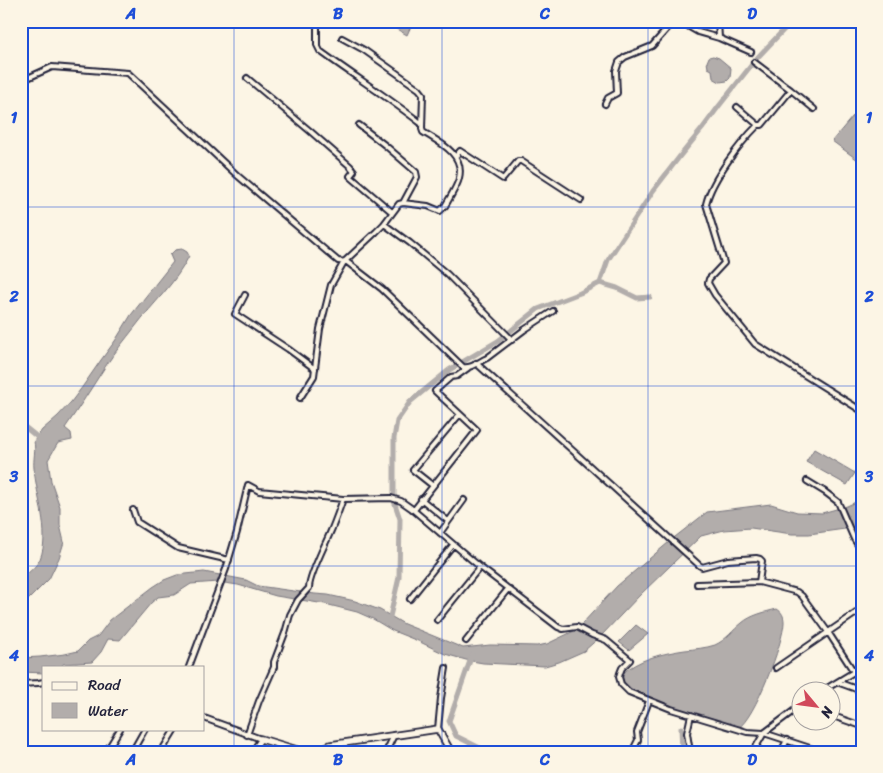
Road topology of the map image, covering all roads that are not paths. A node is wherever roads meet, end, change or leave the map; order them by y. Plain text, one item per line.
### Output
1 (317, 21) edge
2 (674, 21) edge
3 (679, 21) edge
4 (718, 21) edge
5 (342, 38) dead end
6 (719, 38) junction
7 (751, 52) dead end
8 (754, 62) dead end
9 (247, 78) dead end
10 (21, 81) edge
11 (792, 90) junction
12 (605, 104) dead end
13 (737, 107) dead end
14 (814, 109) dead end
15 (422, 124) junction
16 (359, 125) dead end
17 (758, 125) junction
18 (456, 156) junction
19 (581, 200) dead end
20 (403, 203) junction
21 (392, 212) junction
22 (384, 224) junction
23 (344, 262) junction
24 (245, 294) dead end
25 (553, 311) dead end
26 (512, 340) junction
27 (476, 363) junction
28 (465, 368) junction
29 (315, 369) junction
30 (300, 398) dead end
31 (862, 411) edge
32 (460, 414) junction
33 (807, 481) dead end
34 (432, 485) junction
35 (343, 499) junction
36 (421, 499) junction
37 (464, 500) dead end
38 (133, 510) dead end
39 (414, 510) junction
40 (448, 521) junction
41 (440, 533) junction
42 (453, 545) junction
43 (862, 551) edge
44 (228, 560) junction
45 (480, 567) junction
46 (759, 582) junction
47 (697, 584) dead end
48 (508, 589) junction
49 (410, 599) dead end
50 (862, 609) edge
51 (437, 620) dead end
52 (828, 632) junction
53 (466, 641) dead end
54 (189, 666) edge
55 (862, 667) edge
56 (446, 668) dead end
57 (776, 668) dead end
58 (854, 672) junction
59 (840, 680) edge
60 (42, 682) edge
61 (840, 683) edge
62 (21, 684) edge
63 (862, 691) edge
64 (649, 701) junction
65 (790, 713) edge
66 (691, 715) junction
67 (205, 718) edge
68 (840, 718) edge
69 (862, 726) edge
70 (438, 729) junction
71 (119, 730) edge
72 (144, 730) edge
73 (174, 730) edge
74 (764, 732) junction
75 (394, 734) junction
76 (247, 735) junction
77 (260, 739) junction
78 (787, 740) junction
79 (330, 745) junction
80 (106, 752) edge
81 (132, 752) edge
82 (161, 752) edge
83 (252, 752) edge
84 (304, 752) edge
85 (316, 752) edge
86 (327, 752) edge
87 (386, 752) edge
88 (451, 752) edge
89 (632, 752) edge
90 (690, 752) edge
91 (753, 752) edge
92 (780, 752) edge
93 (822, 752) edge

1 - 15 street
2 - 12 street
3 - 6 street
4 - 6 street
5 - 15 street
6 - 7 street
8 - 11 street
9 - 21 street
10 - 23 street
11 - 14 street
11 - 17 street
13 - 17 street
15 - 18 street
16 - 20 street
17 - 31 street
18 - 19 street
18 - 20 street
20 - 21 street
21 - 22 street
22 - 23 street
22 - 26 street
23 - 28 street
23 - 29 street
24 - 29 street
25 - 26 street
26 - 27 street
27 - 28 street
27 - 46 street
28 - 32 street
29 - 30 street
32 - 34 street
32 - 34 street
33 - 43 street
34 - 36 street
35 - 39 street
35 - 44 street
35 - 76 street
36 - 39 street
36 - 40 street
37 - 40 street
38 - 44 street
39 - 41 street
40 - 41 street
41 - 42 street
42 - 45 street
42 - 49 street
44 - 54 street
45 - 48 street
45 - 51 street
46 - 47 street
46 - 52 street
48 - 53 street
48 - 64 street
50 - 52 street
52 - 57 street
52 - 58 street
55 - 58 street
56 - 70 street
58 - 59 street
60 - 62 street
61 - 63 street
64 - 66 street
64 - 89 street
65 - 74 street
66 - 74 street
66 - 90 street
67 - 76 street
68 - 69 street
70 - 75 street
70 - 88 street
71 - 80 street
72 - 81 street
73 - 82 street
74 - 78 street
74 - 91 street
75 - 79 street
75 - 87 street
76 - 77 street
77 - 83 street
77 - 84 street
78 - 92 street
78 - 93 street
79 - 85 street
79 - 86 street

